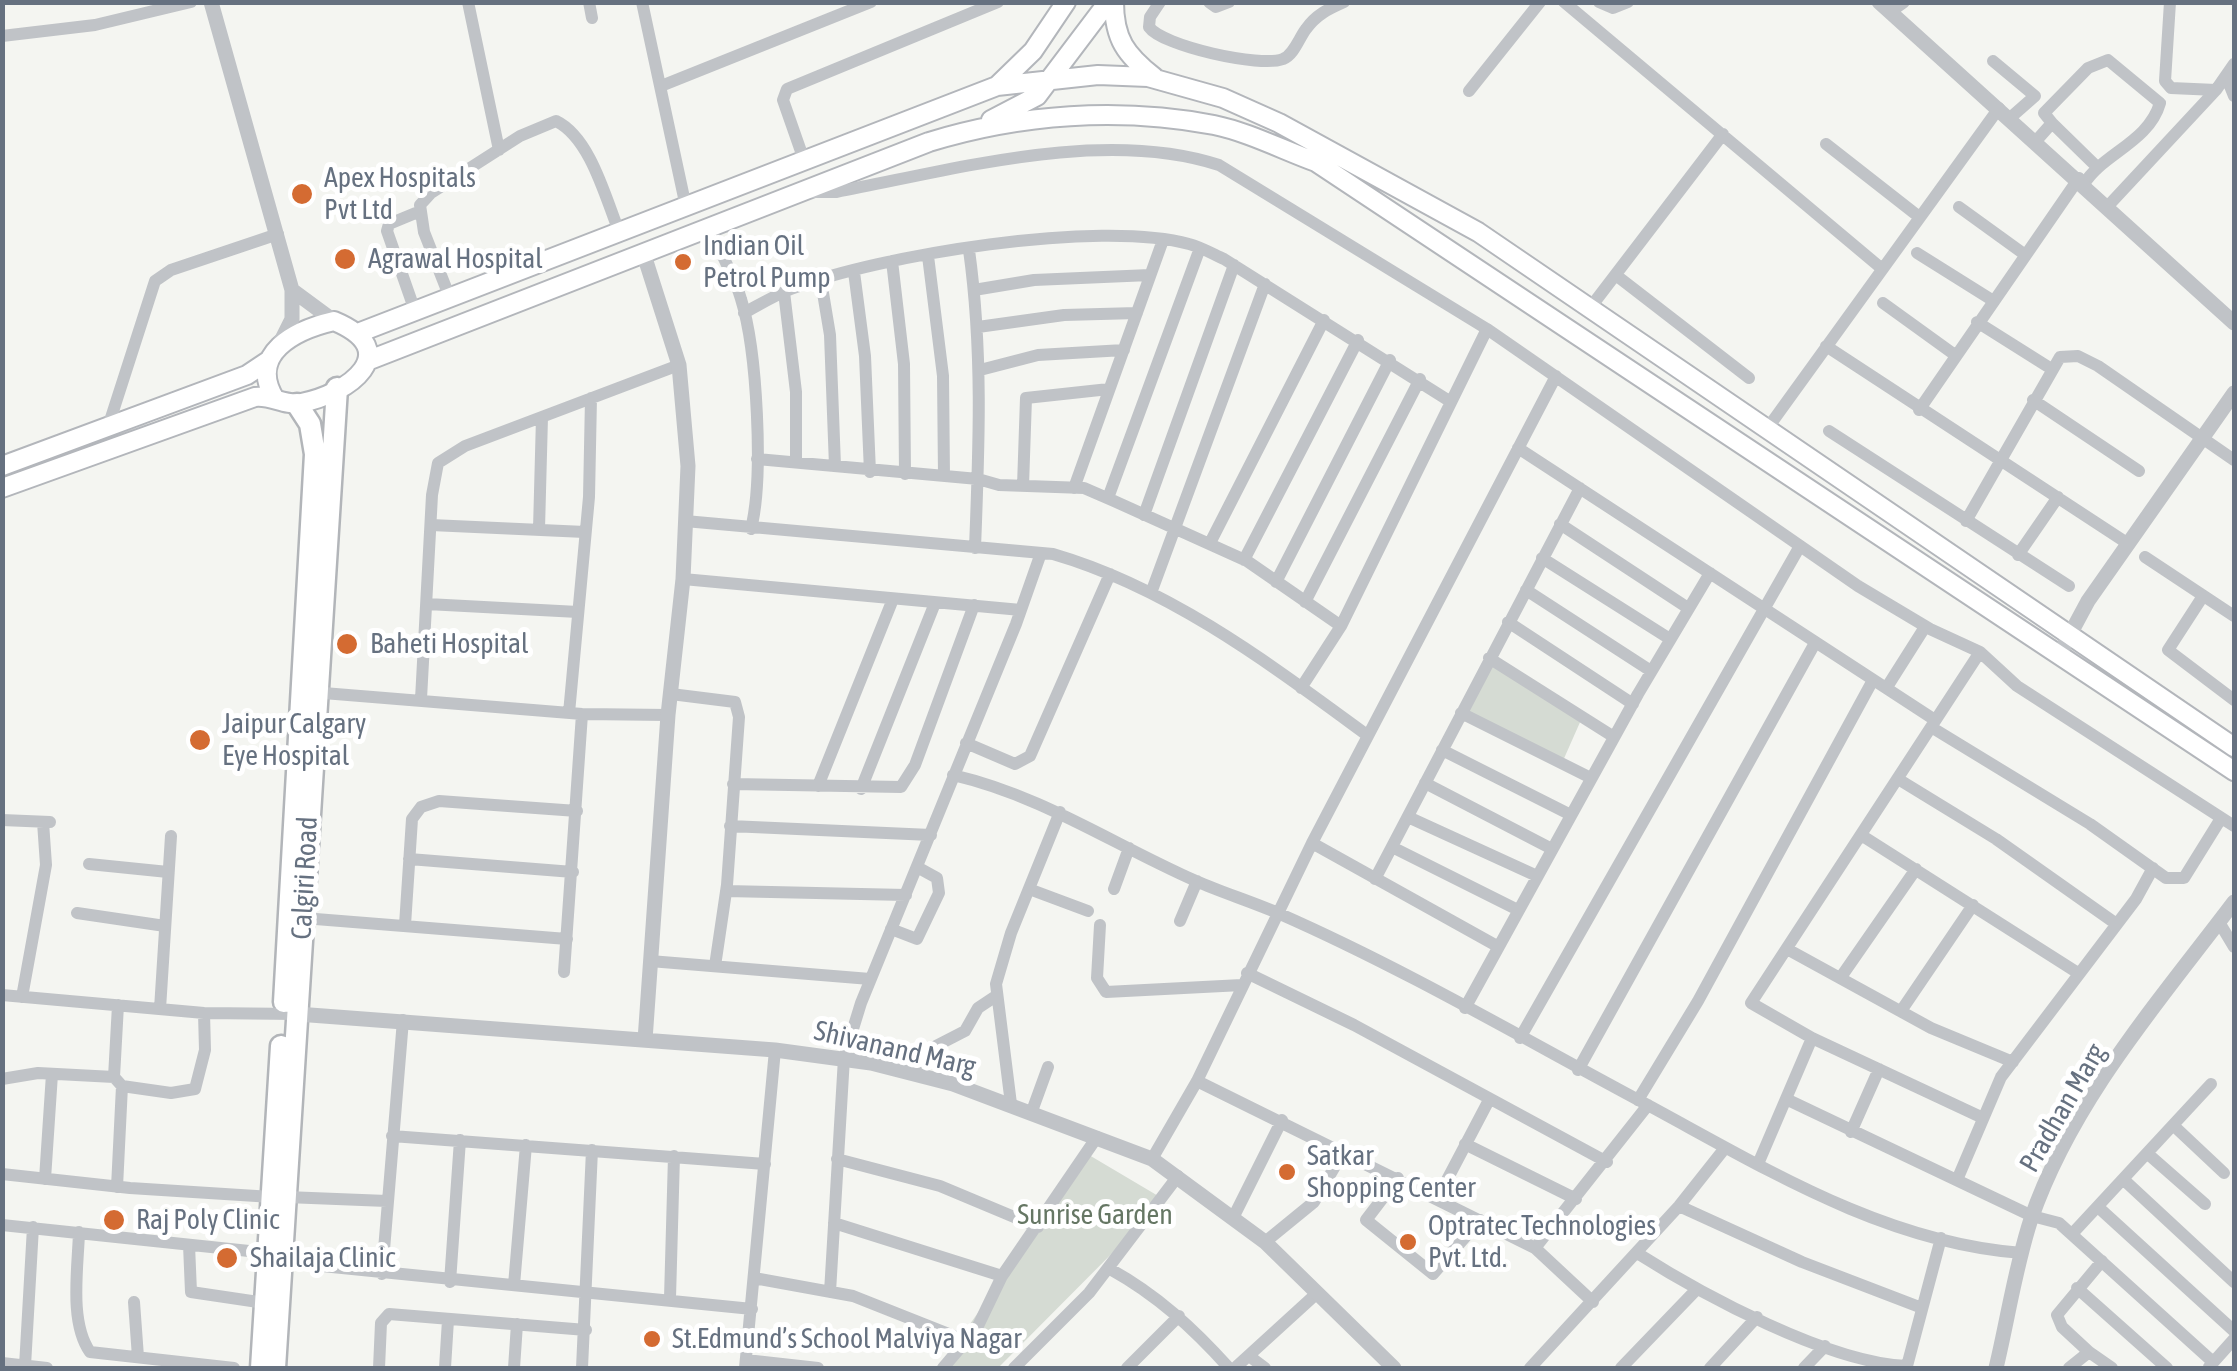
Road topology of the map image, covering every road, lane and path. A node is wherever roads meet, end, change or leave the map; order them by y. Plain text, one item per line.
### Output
1 (191, 2) edge
2 (211, 2) edge
3 (468, 2) edge
4 (588, 2) edge
5 (642, 2) edge
6 (871, 2) edge
7 (998, 2) edge
8 (1111, 2) edge
9 (1160, 2) edge
10 (1209, 2) edge
11 (1228, 2) edge
12 (1344, 2) edge
13 (1540, 2) edge
14 (1564, 2) edge
15 (1599, 2) edge
16 (1628, 2) edge
17 (2170, 2) edge
18 (1060, 5) edge
19 (1891, 6) edge
20 (592, 18) dead end
21 (2, 36) edge
22 (1033, 51) junction
23 (2096, 57) dead end
24 (1993, 60) dead end
25 (2230, 70) edge
26 (1157, 80) junction
27 (1038, 84) junction
28 (662, 86) junction
29 (997, 86) junction
30 (2216, 90) junction
31 (1470, 91) dead end
32 (2035, 96) junction
33 (2234, 96) edge
34 (2005, 113) junction
35 (1062, 116) junction
36 (2052, 123) junction
37 (973, 128) junction
38 (1724, 134) junction
39 (2036, 141) junction
40 (1826, 144) dead end
41 (498, 150) junction
42 (804, 160) junction
43 (2095, 165) junction
44 (2081, 181) junction
45 (800, 192) junction
46 (2108, 206) junction
47 (686, 207) junction
48 (1959, 207) dead end
49 (418, 212) junction
50 (1918, 216) junction
51 (711, 228) junction
52 (278, 234) junction
53 (620, 234) junction
54 (1162, 240) junction
55 (1200, 248) junction
56 (968, 250) junction
57 (1917, 252) dead end
58 (2024, 254) junction
59 (644, 255) junction
60 (928, 256) junction
61 (892, 261) junction
62 (1234, 265) junction
63 (1881, 268) junction
64 (854, 272) junction
65 (1150, 275) junction
66 (1617, 276) junction
67 (820, 281) junction
68 (1265, 284) junction
69 (292, 290) junction
70 (974, 290) junction
71 (784, 292) junction
72 (450, 298) junction
73 (1992, 300) junction
74 (1883, 303) dead end
75 (1590, 308) junction
76 (415, 311) junction
77 (1137, 312) junction
78 (744, 314) junction
79 (1324, 320) junction
80 (334, 321) junction
81 (1977, 322) junction
82 (2234, 323) edge
83 (978, 326) junction
84 (1487, 329) junction
85 (358, 333) junction
86 (1358, 340) junction
87 (280, 343) junction
88 (1826, 346) junction
89 (1124, 350) junction
90 (1956, 354) junction
91 (268, 360) junction
92 (1390, 360) junction
93 (367, 361) junction
94 (679, 365) junction
95 (2050, 368) junction
96 (980, 370) junction
97 (1556, 376) junction
98 (1750, 378) dead end
99 (1420, 380) junction
100 (336, 388) junction
101 (1110, 389) junction
102 (2234, 392) edge
103 (591, 398) junction
104 (275, 399) junction
105 (2033, 400) junction
106 (1451, 402) junction
107 (297, 404) junction
108 (1919, 410) junction
109 (542, 417) junction
110 (108, 426) junction
111 (1767, 430) junction
112 (1828, 430) dead end
113 (2202, 438) junction
114 (1518, 448) junction
115 (756, 459) junction
116 (2234, 460) edge
117 (796, 462) junction
118 (2001, 462) junction
119 (2, 466) edge
120 (836, 466) junction
121 (2139, 471) dead end
122 (870, 472) junction
123 (905, 474) junction
124 (944, 476) junction
125 (978, 478) junction
126 (1023, 486) junction
127 (2, 488) edge
128 (1074, 488) junction
129 (1580, 488) junction
130 (2058, 497) junction
131 (1108, 498) junction
132 (1144, 515) junction
133 (684, 521) junction
134 (1966, 521) junction
135 (1560, 524) junction
136 (430, 525) junction
137 (751, 528) junction
138 (539, 530) junction
139 (1176, 531) junction
140 (585, 532) junction
141 (1210, 543) junction
142 (2128, 543) junction
143 (1800, 546) junction
144 (974, 548) junction
145 (1041, 553) junction
146 (2018, 555) junction
147 (2145, 557) dead end
148 (1542, 558) junction
149 (1244, 560) junction
150 (1110, 574) junction
151 (1710, 574) junction
152 (683, 579) junction
153 (1276, 582) junction
154 (2070, 586) dead end
155 (1526, 590) junction
156 (1152, 593) junction
157 (2202, 596) junction
158 (893, 599) junction
159 (935, 602) junction
160 (1304, 602) junction
161 (427, 604) junction
162 (974, 605) junction
163 (1688, 608) junction
164 (1763, 608) junction
165 (1021, 610) junction
166 (578, 612) junction
167 (2234, 616) edge
168 (1508, 622) junction
169 (1340, 626) junction
170 (1925, 626) junction
171 (2068, 636) junction
172 (1670, 639) junction
173 (1815, 644) junction
174 (1980, 652) junction
175 (2060, 654) junction
176 (1489, 658) junction
177 (1651, 672) junction
178 (1874, 680) junction
179 (1887, 687) junction
180 (1301, 688) junction
181 (308, 691) junction
182 (671, 694) junction
183 (422, 699) junction
184 (2234, 700) edge
185 (1632, 704) junction
186 (575, 713) junction
187 (1461, 713) junction
188 (668, 715) junction
189 (1933, 724) junction
190 (1367, 736) junction
191 (1614, 738) junction
192 (966, 742) junction
193 (2234, 747) edge
194 (1442, 750) junction
195 (2234, 771) edge
196 (953, 775) junction
197 (1591, 778) junction
198 (1898, 779) junction
199 (1425, 783) junction
200 (732, 784) junction
201 (818, 786) junction
202 (861, 789) junction
203 (577, 810) junction
204 (1060, 812) junction
205 (1570, 816) junction
206 (1408, 817) junction
207 (2, 820) edge
208 (2220, 820) junction
209 (730, 826) junction
210 (2234, 826) edge
211 (930, 835) junction
212 (1862, 835) junction
213 (171, 836) dead end
214 (1312, 843) junction
215 (1392, 847) junction
216 (1129, 848) junction
217 (1552, 848) junction
218 (409, 859) junction
219 (89, 864) dead end
220 (918, 867) junction
221 (2153, 868) junction
222 (1916, 869) junction
223 (168, 872) junction
224 (572, 872) junction
225 (1536, 876) junction
226 (1375, 879) junction
227 (1197, 882) junction
228 (1029, 888) junction
229 (1114, 888) dead end
230 (726, 891) junction
231 (906, 894) junction
232 (2234, 902) edge
233 (1974, 905) junction
234 (1518, 910) junction
235 (1088, 911) dead end
236 (77, 913) dead end
237 (1280, 914) junction
238 (303, 918) junction
239 (1180, 921) dead end
240 (2219, 922) junction
241 (2115, 923) junction
242 (1100, 925) dead end
243 (165, 926) junction
244 (405, 926) junction
245 (891, 929) junction
246 (567, 940) junction
247 (1497, 946) junction
248 (2234, 947) edge
249 (1786, 949) junction
250 (650, 961) junction
251 (715, 966) junction
252 (564, 972) dead end
253 (2078, 974) junction
254 (1841, 977) junction
255 (1244, 979) junction
256 (870, 980) junction
257 (2, 995) edge
258 (996, 996) junction
259 (22, 997) junction
260 (118, 1005) junction
261 (1465, 1008) junction
262 (160, 1009) junction
263 (1901, 1012) junction
264 (204, 1013) junction
265 (290, 1014) junction
266 (403, 1020) junction
267 (1520, 1038) junction
268 (1812, 1038) junction
269 (645, 1040) junction
270 (776, 1050) junction
271 (844, 1058) junction
272 (2012, 1062) junction
273 (1048, 1067) dead end
274 (1879, 1069) junction
275 (1578, 1070) junction
276 (908, 1073) junction
277 (52, 1074) junction
278 (2, 1079) edge
279 (1197, 1080) junction
280 (118, 1081) junction
281 (2211, 1084) dead end
282 (1786, 1099) junction
283 (1489, 1100) junction
284 (1643, 1102) junction
285 (1012, 1104) junction
286 (1032, 1111) junction
287 (1983, 1118) junction
288 (1282, 1120) junction
289 (2174, 1126) junction
290 (1851, 1132) junction
291 (392, 1136) junction
292 (1096, 1137) junction
293 (460, 1140) junction
294 (1465, 1144) junction
295 (526, 1145) junction
296 (1725, 1148) junction
297 (592, 1150) junction
298 (1344, 1151) junction
299 (2148, 1154) junction
300 (674, 1156) junction
301 (837, 1159) junction
302 (1152, 1159) junction
303 (1607, 1162) junction
304 (764, 1164) junction
305 (1758, 1164) junction
306 (2224, 1172) dead end
307 (2, 1174) edge
308 (1178, 1176) junction
309 (1398, 1178) junction
310 (45, 1179) junction
311 (1957, 1180) junction
312 (2124, 1180) junction
313 (117, 1187) junction
314 (279, 1197) junction
315 (1438, 1197) junction
316 (1576, 1199) junction
317 (387, 1201) junction
318 (2205, 1204) dead end
319 (1679, 1206) junction
320 (2098, 1207) junction
321 (2032, 1216) junction
322 (1233, 1218) junction
323 (1480, 1220) junction
324 (834, 1223) junction
325 (2, 1225) edge
326 (32, 1227) junction
327 (1038, 1227) junction
328 (79, 1232) junction
329 (2072, 1234) junction
330 (1941, 1238) junction
331 (1265, 1242) junction
332 (188, 1245) junction
333 (1535, 1248) junction
334 (1636, 1253) junction
335 (2022, 1253) junction
336 (275, 1258) junction
337 (2102, 1261) junction
338 (1110, 1269) junction
339 (382, 1274) junction
340 (1002, 1276) junction
341 (754, 1278) junction
342 (450, 1282) junction
343 (2234, 1282) edge
344 (514, 1285) junction
345 (2077, 1288) junction
346 (1697, 1289) junction
347 (588, 1290) junction
348 (830, 1292) junction
349 (1315, 1294) junction
350 (670, 1298) junction
351 (134, 1302) dead end
352 (1593, 1302) junction
353 (265, 1303) junction
354 (1922, 1308) junction
355 (752, 1309) junction
356 (1179, 1316) junction
357 (1757, 1317) junction
358 (448, 1320) junction
359 (517, 1324) junction
360 (586, 1330) junction
361 (2234, 1331) edge
362 (2234, 1339) edge
363 (964, 1340) junction
364 (1826, 1346) junction
365 (2090, 1352) junction
366 (1249, 1356) junction
367 (138, 1357) junction
368 (2, 1363) edge
369 (746, 1364) edge
370 (2216, 1365) edge
371 (25, 1366) edge
372 (1886, 1367) edge
373 (47, 1368) edge
374 (234, 1368) edge
375 (261, 1368) edge
376 (275, 1368) edge
377 (379, 1368) edge
378 (444, 1368) edge
379 (514, 1368) edge
380 (582, 1368) edge
381 (818, 1368) edge
382 (944, 1368) edge
383 (1014, 1368) edge
384 (1127, 1368) edge
385 (1232, 1368) edge
386 (1265, 1368) edge
387 (1394, 1368) edge
388 (1530, 1368) edge
389 (1620, 1368) edge
390 (1710, 1368) edge
391 (1804, 1368) edge
392 (1996, 1368) edge
393 (2069, 1368) edge
394 (2112, 1368) edge
395 (2167, 1368) edge

1 - 21 street
2 - 52 street
3 - 41 street
4 - 20 street
5 - 28 street
6 - 28 street
7 - 42 street
8 - 26 main road
8 - 27 main road
9 - 12 street
10 - 11 street
13 - 31 street
14 - 38 street
15 - 16 street
17 - 30 street
18 - 22 main road
19 - 34 street
22 - 27 main road
22 - 29 main road
23 - 32 street
24 - 32 street
25 - 30 street
25 - 33 street
26 - 27 main road
26 - 75 main road
27 - 29 main road
27 - 35 main road
27 - 37 main road
28 - 47 street
29 - 42 main road
30 - 46 street
32 - 34 street
34 - 39 street
34 - 50 street
35 - 37 main road
35 - 175 main road
36 - 39 street
36 - 43 street
36 - 43 street
37 - 45 main road
38 - 63 street
38 - 66 street
39 - 44 street
40 - 50 street
41 - 49 street
41 - 53 street
42 - 47 main road
43 - 44 street
44 - 46 street
44 - 58 street
45 - 51 main road
45 - 84 street
46 - 82 street
47 - 53 main road
48 - 58 street
49 - 72 street
49 - 76 street
50 - 63 street
51 - 59 main road
51 - 78 street
52 - 69 street
52 - 110 street
53 - 72 main road
54 - 55 street
54 - 56 street
54 - 65 street
55 - 62 street
55 - 131 street
56 - 60 street
56 - 70 street
57 - 73 street
58 - 73 street
59 - 93 main road
59 - 94 street
60 - 61 street
60 - 124 street
61 - 64 street
61 - 123 street
62 - 68 street
62 - 132 street
63 - 88 street
64 - 67 street
64 - 122 street
65 - 70 street
65 - 77 street
66 - 75 street
66 - 98 street
67 - 71 street
67 - 120 street
68 - 79 street
68 - 139 street
69 - 80 street
69 - 87 street
70 - 83 street
71 - 78 street
71 - 117 street
72 - 76 main road
73 - 81 street
74 - 90 street
75 - 111 main road
76 - 85 main road
77 - 83 street
77 - 89 street
78 - 115 street
79 - 86 street
79 - 141 street
80 - 85 main road
80 - 87 main road
81 - 90 street
81 - 95 street
83 - 96 street
84 - 97 street
84 - 106 street
85 - 93 main road
86 - 92 street
86 - 149 street
87 - 91 main road
88 - 108 street
88 - 111 street
89 - 96 street
89 - 101 street
90 - 108 street
91 - 104 main road
91 - 110 main road
92 - 99 street
92 - 153 street
93 - 100 main road
94 - 103 street
94 - 133 street
95 - 105 street
95 - 113 street
96 - 125 street
97 - 114 street
97 - 143 street
99 - 106 street
99 - 160 street
100 - 107 main road
100 - 181 main road, Calgiri Road
101 - 126 street
101 - 128 street
102 - 113 street
103 - 109 street
103 - 140 street
104 - 107 main road
104 - 127 main road
105 - 118 street
105 - 121 street
106 - 169 street
107 - 181 main road, Calgiri Road
108 - 118 street
109 - 136 street
109 - 138 street
110 - 119 main road
111 - 171 main road
112 - 134 street
113 - 116 street
113 - 142 street
114 - 129 street
114 - 190 street
115 - 117 street
115 - 137 street
117 - 120 street
118 - 130 street
118 - 134 street
120 - 122 street
122 - 123 street
123 - 124 street
124 - 125 street
125 - 126 street
125 - 144 street
126 - 128 street
128 - 131 street
129 - 135 street
129 - 151 street
130 - 142 street
130 - 146 street
131 - 132 street
132 - 139 street
133 - 137 street
133 - 152 street
134 - 146 street
135 - 148 street
135 - 163 street
136 - 138 street
136 - 161 street
137 - 144 street
138 - 140 street
139 - 141 street
139 - 156 street
140 - 166 street
141 - 149 street
142 - 171 street
143 - 164 street
143 - 170 street
144 - 145 street
145 - 150 street
145 - 165 street
146 - 154 street
147 - 157 street
148 - 155 street
148 - 172 street
149 - 153 street
150 - 156 street
150 - 192 street
151 - 163 street
151 - 164 street
152 - 158 street
152 - 182 street
153 - 160 street
155 - 168 street
155 - 177 street
156 - 180 street
157 - 167 street
157 - 184 street
158 - 159 street
158 - 201 street
159 - 162 street
159 - 202 street
160 - 169 street
161 - 166 street
161 - 183 street
162 - 165 street
162 - 202 street
163 - 172 street
164 - 173 street
164 - 267 street
165 - 192 street
166 - 186 street
168 - 176 street
168 - 185 street
169 - 180 street
170 - 174 street
170 - 179 street
171 - 175 street
171 - 193 main road
172 - 177 street
173 - 178 street
173 - 275 street
174 - 189 street
174 - 208 street
175 - 195 main road
176 - 187 street
176 - 191 street
177 - 185 street
178 - 179 street
178 - 284 street
179 - 189 street
180 - 190 street
181 - 183 street
181 - 238 main road, Calgiri Road
181 - 265 main road, Calgiri Road
182 - 188 street
182 - 200 street
183 - 186 street
185 - 191 street
186 - 188 street
186 - 203 street
187 - 194 street
187 - 197 street
188 - 250 street
189 - 198 street
189 - 221 street
190 - 214 street
191 - 197 street
192 - 196 street
194 - 199 street
194 - 205 street
196 - 204 street
196 - 211 street
197 - 205 street
198 - 212 street
198 - 241 street
199 - 206 street
199 - 217 street
200 - 201 street
200 - 209 street
201 - 202 street
203 - 218 street
203 - 224 street
204 - 216 street
204 - 228 street
205 - 217 street
206 - 215 street
206 - 225 street
207 - 259 street
208 - 210 street
208 - 221 street
209 - 211 street
209 - 230 street
211 - 220 street
212 - 222 street
212 - 249 street
213 - 223 street
214 - 226 street
214 - 237 street
215 - 226 street
215 - 234 street
216 - 227 street
216 - 229 street
217 - 225 street
218 - 224 street
218 - 244 street
219 - 223 street
220 - 231 street
220 - 245 street
221 - 241 street
222 - 233 street
222 - 254 street
223 - 243 street
224 - 246 street
225 - 234 street
226 - 247 street
227 - 237 street
227 - 239 street
228 - 235 street
228 - 258 street
230 - 231 street
230 - 251 street
231 - 245 street
232 - 240 street, Pradhan Marg
233 - 253 street
233 - 263 street
234 - 247 street
236 - 243 street
237 - 255 street
237 - 261 street
238 - 244 street
238 - 265 main road, Calgiri Road
240 - 248 street
240 - 321 street, Pradhan Marg
241 - 253 street
242 - 255 street
243 - 262 street
244 - 246 street
245 - 256 street
246 - 252 street
247 - 261 street
249 - 254 street
249 - 268 street
250 - 251 street
250 - 269 street
251 - 256 street
253 - 272 street
254 - 263 street
255 - 279 street
255 - 283 street
256 - 271 street
257 - 259 street
258 - 276 street
258 - 285 street
259 - 260 street
260 - 262 street
260 - 280 street
261 - 267 street
262 - 264 street
263 - 272 street
264 - 265 street
264 - 280 street
265 - 266 street, Shivanand Marg
265 - 314 main road, Calgiri Road
266 - 269 street, Shivanand Marg
266 - 291 street
267 - 275 street
268 - 274 street
268 - 282 street
269 - 270 street, Shivanand Marg
270 - 271 street, Shivanand Marg
270 - 304 street
271 - 276 street, Shivanand Marg
271 - 301 street
272 - 287 street
273 - 286 street
274 - 287 street
274 - 290 street
275 - 284 street
276 - 285 street, Shivanand Marg
277 - 278 street
277 - 280 street
277 - 310 street
279 - 288 street
279 - 302 street
280 - 313 street
281 - 289 street
282 - 290 street
282 - 305 street
283 - 294 street
283 - 303 street
284 - 296 street
284 - 303 street
285 - 286 street, Shivanand Marg
286 - 292 street, Shivanand Marg
287 - 311 street
288 - 298 street
288 - 322 street
289 - 299 street
289 - 306 street
290 - 311 street
291 - 293 street
291 - 317 street
292 - 302 street, Shivanand Marg
292 - 327 street
293 - 295 street
293 - 342 street
294 - 315 street
294 - 316 street
295 - 297 street
295 - 344 street
296 - 305 street
296 - 319 street
297 - 300 street
297 - 347 street
298 - 309 street
298 - 331 street
299 - 312 street
299 - 318 street
300 - 304 street
300 - 350 street
301 - 324 street
301 - 327 street
302 - 308 street, Shivanand Marg
303 - 316 street
304 - 341 street
305 - 330 street
307 - 310 street
308 - 322 street, Shivanand Marg
308 - 338 street
309 - 315 street
309 - 323 street
310 - 313 street
311 - 321 street
312 - 320 street
312 - 343 street
313 - 314 street
314 - 317 street
314 - 336 main road, Calgiri Road
315 - 323 street
316 - 333 street
317 - 339 street
319 - 334 street
319 - 354 street
320 - 329 street
320 - 361 street
321 - 329 street
321 - 335 street, Pradhan Marg
322 - 331 street, Shivanand Marg
323 - 333 street
324 - 340 street
324 - 348 street
325 - 326 street
326 - 328 street
326 - 371 street
327 - 340 street
328 - 332 street
328 - 367 street
329 - 337 street
330 - 335 street
330 - 354 street
331 - 349 street, Shivanand Marg
332 - 336 street
332 - 353 street
333 - 352 street
334 - 346 street
334 - 352 street
335 - 392 street, Pradhan Marg
336 - 339 street
336 - 353 main road, Calgiri Road
336 - 376 main road, Calgiri Road
337 - 345 street
337 - 370 street
338 - 356 street
338 - 383 street
339 - 342 street
340 - 363 street
341 - 348 street
341 - 355 street
342 - 344 street
344 - 347 street
345 - 365 street
345 - 395 street
346 - 357 street
346 - 389 street
347 - 350 street
347 - 360 street
348 - 363 street
349 - 366 street
349 - 387 street, Shivanand Marg
350 - 355 street
351 - 367 street
352 - 388 street
353 - 375 main road, Calgiri Road
354 - 372 street
355 - 369 street
356 - 384 street
356 - 385 street
357 - 364 street
357 - 390 street
358 - 359 street
358 - 377 street
358 - 378 street
359 - 360 street
359 - 379 street
360 - 380 street
362 - 370 street
363 - 382 street
364 - 372 street
364 - 391 street
365 - 393 street
365 - 394 street
366 - 385 street
366 - 386 street
367 - 374 street
368 - 371 street
369 - 381 street
371 - 373 street

